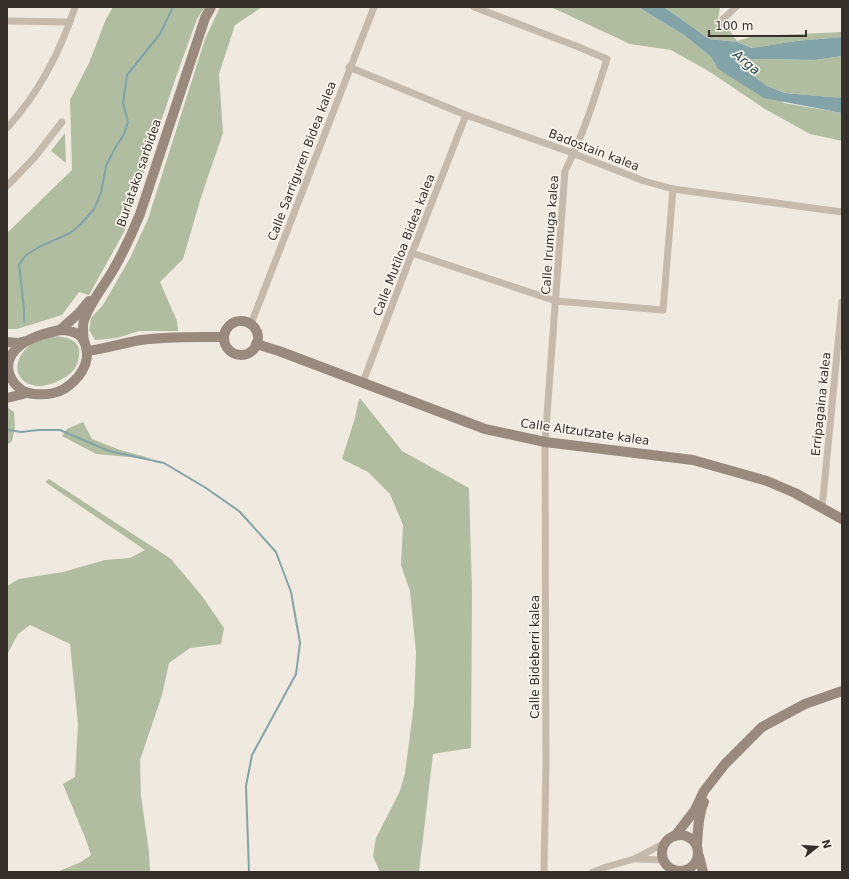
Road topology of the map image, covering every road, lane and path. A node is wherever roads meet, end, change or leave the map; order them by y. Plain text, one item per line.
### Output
1 (75, 7) edge
2 (206, 7) edge
3 (211, 7) edge
4 (374, 7) edge
5 (474, 7) edge
6 (736, 7) edge
7 (723, 19) dead end
8 (7, 21) edge
9 (70, 22) junction
10 (349, 68) junction
11 (466, 115) junction
12 (62, 122) dead end
13 (7, 128) edge
14 (574, 154) junction
15 (7, 186) edge
16 (673, 189) junction
17 (842, 212) edge
18 (412, 253) junction
19 (556, 301) junction
20 (842, 302) edge
21 (252, 324) junction
22 (60, 330) junction
23 (224, 337) junction
24 (28, 341) junction
25 (7, 342) edge
26 (256, 344) junction
27 (86, 346) junction
28 (8, 366) edge
29 (363, 382) junction
30 (27, 393) junction
31 (7, 398) edge
32 (545, 442) junction
33 (822, 508) junction
34 (842, 519) edge
35 (842, 691) edge
36 (842, 696) edge
37 (675, 836) junction
38 (666, 843) junction
39 (697, 845) junction
40 (698, 856) junction
41 (634, 859) junction
42 (663, 860) junction
43 (687, 871) edge
44 (544, 872) edge
45 (593, 872) edge
46 (703, 872) edge

1 - 9 street
2 - 22 main road, Burlatako sarbidea
3 - 27 main road, Burlatako sarbidea
4 - 10 street, Calle Sarriguren Bidea kalea
5 - 14 street, Calle Irumuga kalea
6 - 7 street
8 - 9 street
9 - 13 street
10 - 11 street, Badostain kalea
10 - 21 street, Calle Sarriguren Bidea kalea
11 - 14 street, Badostain kalea
11 - 18 street, Calle Mutiloa Bidea kalea
12 - 15 street
14 - 16 street, Badostain kalea
14 - 19 street, Calle Irumuga kalea
16 - 17 street, Badostain kalea
16 - 19 street
18 - 19 street
18 - 29 street, Calle Mutiloa Bidea kalea
19 - 32 street, Calle Irumuga kalea
20 - 33 street, Erripagaina kalea
21 - 23 main road
21 - 26 main road
22 - 24 main road
22 - 27 main road
23 - 26 main road
23 - 27 main road
24 - 25 main road
24 - 28 main road
26 - 29 main road, Calle Altzutzate kalea
27 - 30 main road
28 - 30 main road
29 - 32 main road, Calle Altzutzate kalea
30 - 31 main road
32 - 33 main road, Calle Altzutzate kalea
32 - 44 street, Calle Bideberri kalea
33 - 34 main road, Calle Altzutzate kalea
35 - 37 main road
36 - 39 main road
37 - 38 main road
37 - 39 main road
38 - 41 street
38 - 42 main road
39 - 40 main road
40 - 43 main road
40 - 46 main road
41 - 42 street
41 - 45 street
42 - 43 main road

